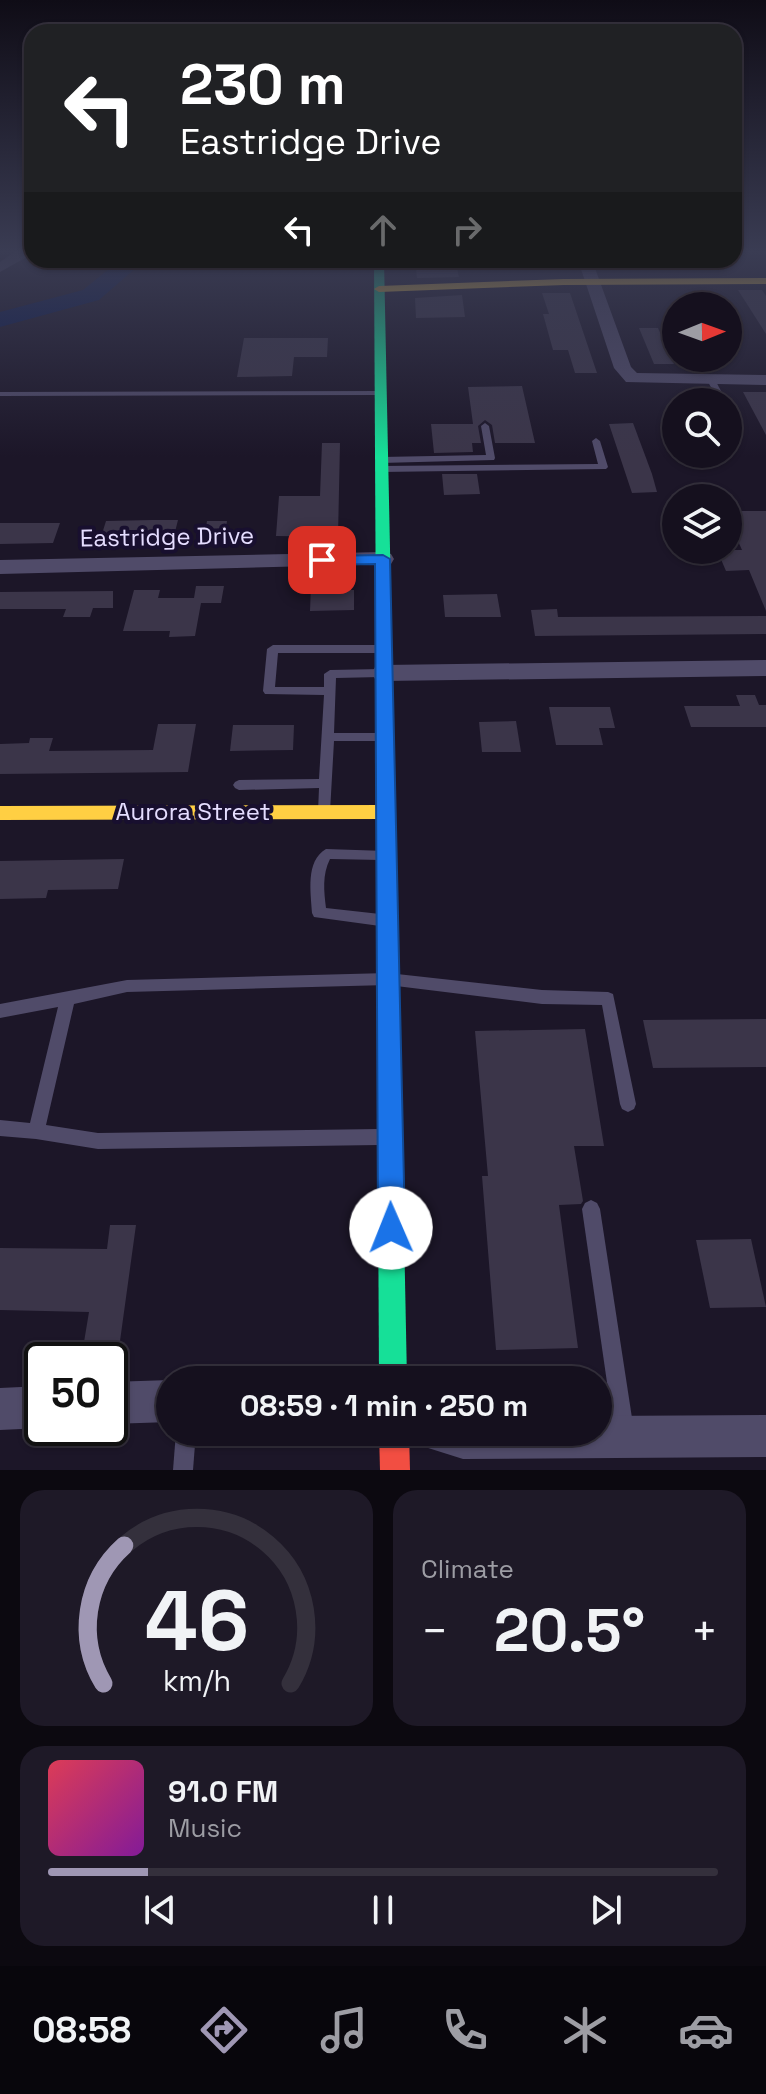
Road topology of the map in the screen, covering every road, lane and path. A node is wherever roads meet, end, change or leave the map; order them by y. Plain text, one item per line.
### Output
1 (379, 320) edge
2 (606, 320) edge
3 (711, 380) junction
4 (766, 380) edge
5 (715, 388) edge
6 (380, 393) junction
7 (0, 394) edge
8 (485, 426) dead end
9 (596, 441) dead end
10 (381, 464) junction
11 (383, 559) junction
12 (0, 567) edge
13 (331, 649) junction
14 (384, 661) junction
15 (766, 668) edge
16 (330, 674) junction
17 (330, 691) junction
18 (328, 737) junction
19 (385, 737) junction
20 (326, 783) junction
21 (239, 785) dead end
22 (324, 812) junction
23 (386, 812) junction
24 (0, 813) edge
25 (387, 855) junction
26 (387, 920) junction
27 (388, 979) junction
28 (68, 999) junction
29 (0, 1011) edge
30 (628, 1104) dead end
31 (0, 1128) edge
32 (36, 1131) junction
33 (390, 1136) junction
34 (591, 1209) dead end
35 (393, 1366) edge
36 (156, 1401) edge
37 (128, 1402) edge
38 (24, 1408) edge
39 (0, 1409) edge
40 (766, 1436) edge
41 (612, 1438) edge
42 (625, 1438) junction
43 (185, 1446) edge
44 (394, 1446) edge
45 (183, 1470) edge
46 (395, 1470) edge

1 - 6 main road
2 - 3 street
3 - 4 street
3 - 5 lane
6 - 7 lane
6 - 10 main road
8 - 10 lane
9 - 10 lane
10 - 11 main road
11 - 12 street, Eastridge Drive
11 - 14 main road
13 - 14 lane
13 - 16 lane
13 - 17 lane
14 - 15 street
14 - 16 lane
14 - 19 main road
16 - 17 lane
17 - 18 lane
18 - 19 lane
18 - 20 lane
19 - 23 main road
20 - 21 lane
20 - 22 lane
22 - 23 main road, Aurora Street
22 - 24 main road, Aurora Street
23 - 25 main road
25 - 26 main road
25 - 26 lane
26 - 27 main road
27 - 28 lane
27 - 30 lane
27 - 33 main road
28 - 29 lane
28 - 32 lane
31 - 32 lane
32 - 33 lane
33 - 35 main road
34 - 42 lane
36 - 37 street
38 - 39 street
40 - 42 street
41 - 42 street
43 - 45 lane
44 - 46 main road

